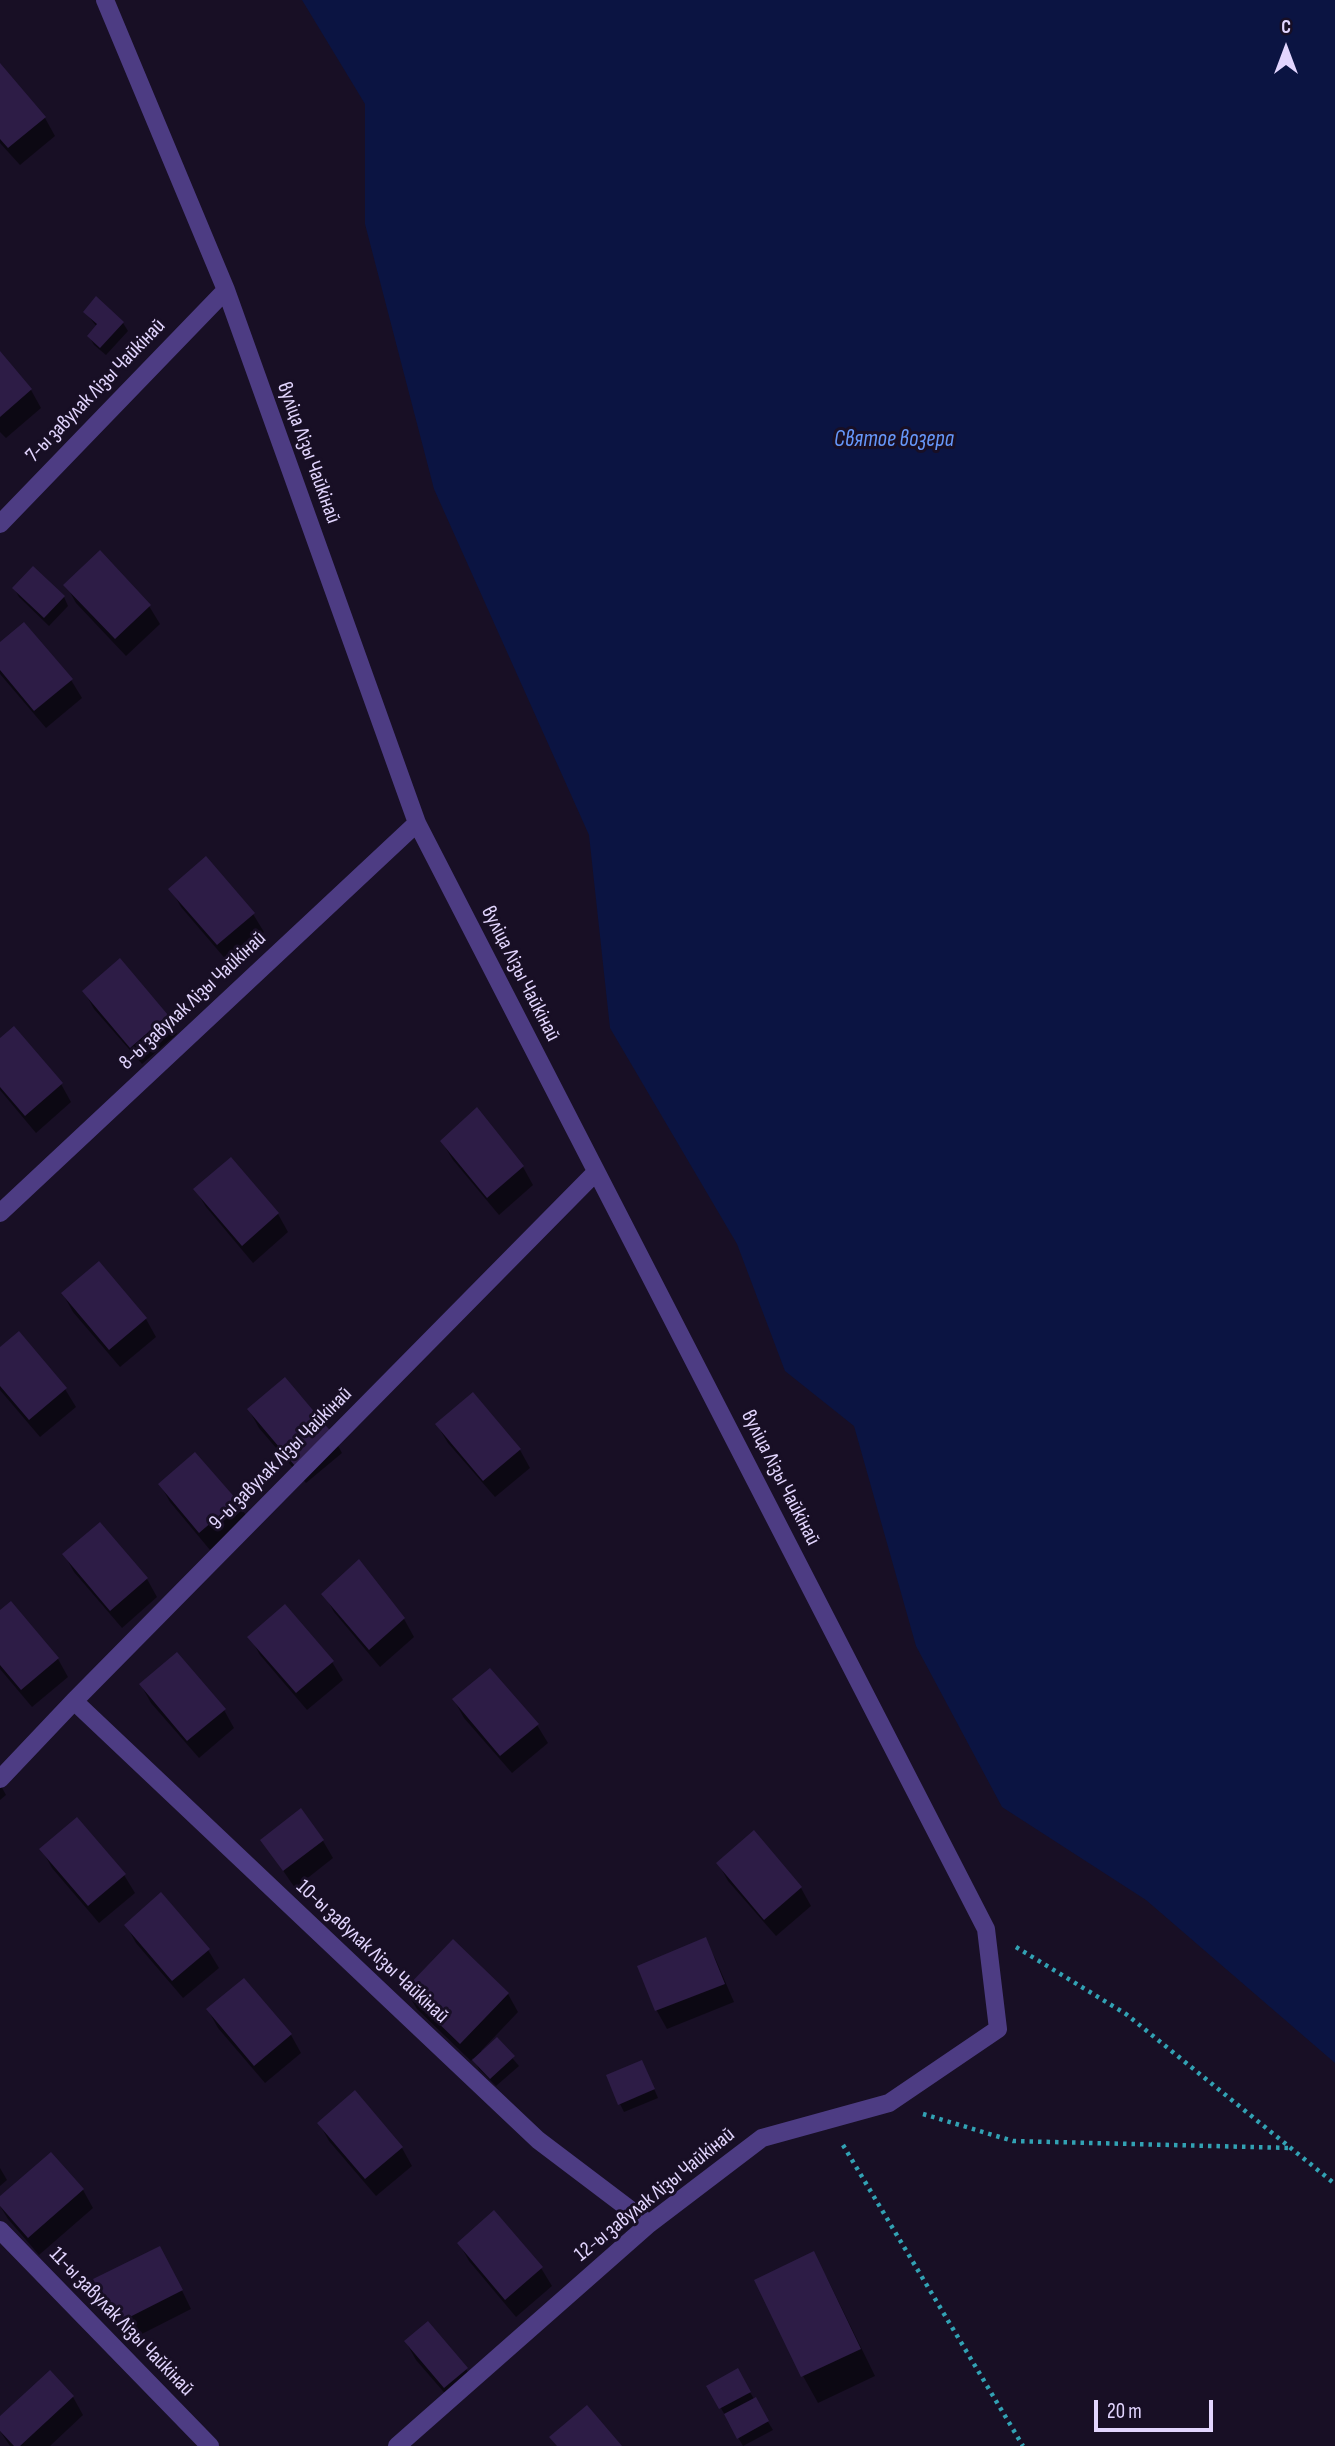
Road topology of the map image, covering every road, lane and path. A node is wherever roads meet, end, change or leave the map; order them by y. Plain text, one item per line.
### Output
1 (105, 0) edge
2 (226, 290) junction
3 (0, 524) edge
4 (417, 823) junction
5 (596, 1172) junction
6 (0, 1213) edge
7 (74, 1701) junction
8 (0, 1779) edge
9 (986, 1929) junction
10 (889, 2103) junction
11 (828, 2120) junction
12 (1292, 2148) junction
13 (1335, 2184) edge
14 (649, 2224) junction
15 (0, 2230) edge
16 (210, 2446) edge
17 (397, 2446) edge
18 (1023, 2446) edge

1 - 2 street, вуліца Лізы Чайкінай
2 - 3 street, 7-ы завулак Лізы Чайкінай
2 - 4 street, вуліца Лізы Чайкінай
4 - 5 street, вуліца Лізы Чайкінай
4 - 6 street, 8-ы завулак Лізы Чайкінай
5 - 7 street, 9-ы завулак Лізы Чайкінай
5 - 9 street, вуліца Лізы Чайкінай
7 - 8 street, 9-ы завулак Лізы Чайкінай
7 - 14 street, 10-ы завулак Лізы Чайкінай
9 - 10 street, 12-ы завулак Лізы Чайкінай
9 - 12 path
10 - 11 street, 12-ы завулак Лізы Чайкінай
10 - 12 path
11 - 14 street, 12-ы завулак Лізы Чайкінай
11 - 18 path
12 - 13 path
14 - 17 street, 12-ы завулак Лізы Чайкінай
15 - 16 street, 11-ы завулак Лізы Чайкінай

